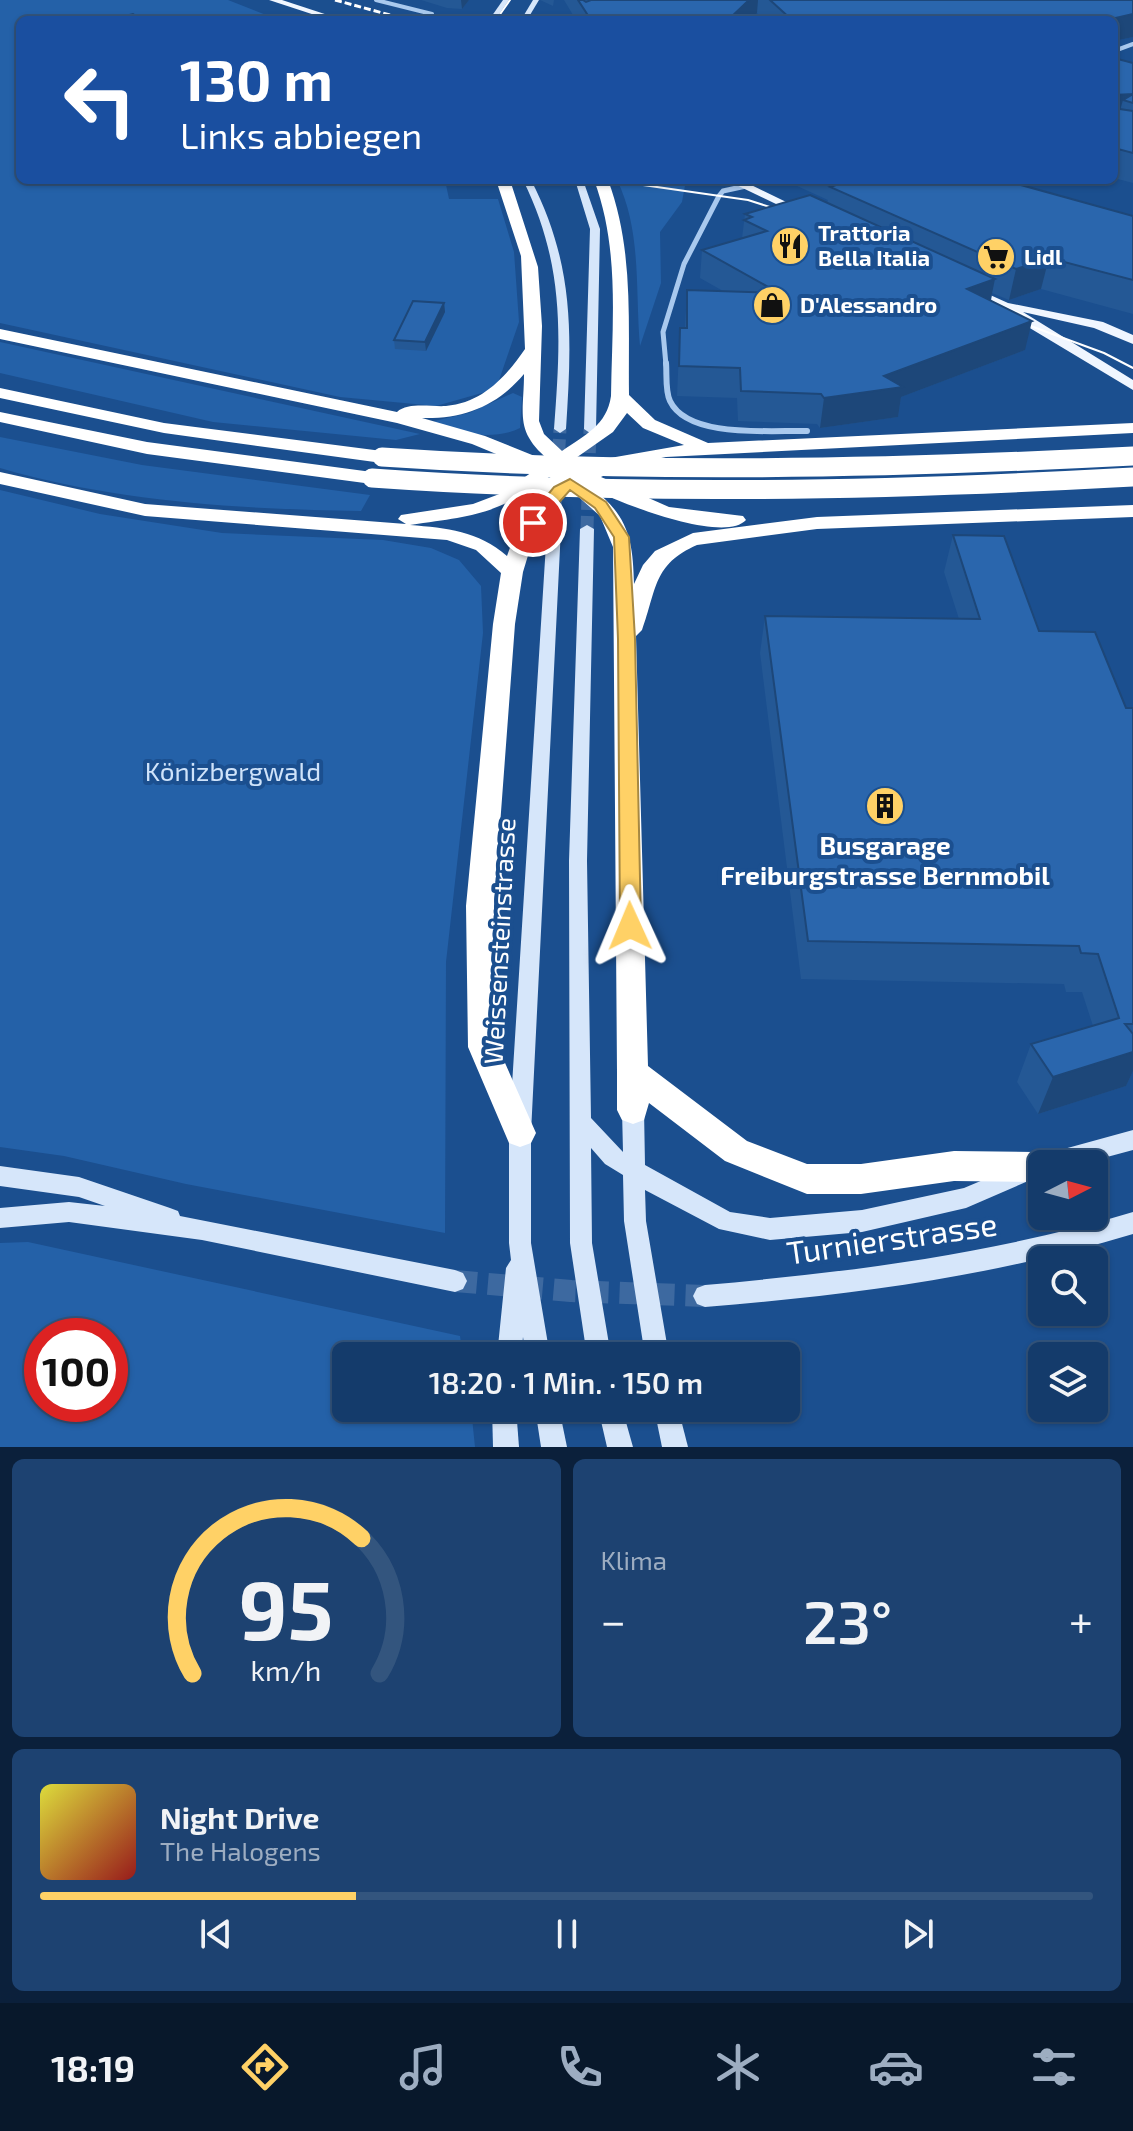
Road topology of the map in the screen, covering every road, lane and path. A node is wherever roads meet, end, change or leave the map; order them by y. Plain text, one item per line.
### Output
1 (273, 0) edge
2 (376, 0) edge
3 (399, 0) edge
4 (394, 5) junction
5 (432, 14) dead end
6 (326, 16) edge
7 (504, 184) edge
8 (529, 184) edge
9 (580, 184) edge
10 (602, 184) edge
11 (741, 184) edge
12 (746, 186) junction
13 (822, 221) edge
14 (959, 285) edge
15 (1000, 304) junction
16 (1089, 323) junction
17 (0, 334) edge
18 (1133, 340) edge
19 (1065, 346) junction
20 (533, 349) junction
21 (1133, 386) edge
22 (0, 393) edge
23 (620, 396) junction
24 (364, 410) junction
25 (0, 417) edge
26 (1133, 428) edge
27 (560, 429) tunnel mouth
28 (590, 429) tunnel mouth
29 (807, 431) dead end
30 (709, 448) junction
31 (1133, 456) edge
32 (555, 466) junction
33 (1133, 477) edge
34 (0, 478) edge
35 (577, 479) junction
36 (1133, 511) edge
37 (817, 523) junction
38 (362, 525) junction
39 (554, 528) tunnel mouth
40 (587, 529) tunnel mouth
41 (512, 572) junction
42 (626, 639) junction
43 (632, 1072) junction
44 (633, 1110) joint
45 (581, 1122) junction
46 (520, 1133) junction
47 (1133, 1140) edge
48 (1096, 1150) edge
49 (1028, 1165) edge
50 (634, 1171) junction
51 (1028, 1171) edge
52 (0, 1176) edge
53 (0, 1218) edge
54 (1133, 1223) edge
55 (202, 1229) junction
56 (520, 1243) junction
57 (455, 1281) tunnel mouth
58 (705, 1296) tunnel mouth
59 (510, 1342) edge
60 (536, 1342) edge
61 (597, 1342) edge
62 (655, 1342) edge
63 (505, 1422) edge
64 (550, 1422) edge
65 (614, 1422) edge
66 (669, 1422) edge
67 (506, 1447) edge
68 (554, 1447) edge
69 (620, 1447) edge
70 (675, 1447) edge

1 - 6 main road
2 - 4 street
3 - 4 street
4 - 5 street
7 - 20 highway
8 - 27 main road
9 - 28 main road
10 - 23 highway
11 - 12 main road
12 - 13 main road
12 - 29 street
14 - 15 main road
15 - 16 main road
15 - 19 main road
16 - 18 main road
16 - 19 main road
17 - 24 highway
19 - 21 main road
20 - 24 highway
20 - 32 highway
22 - 31 highway, bridge
23 - 30 highway
23 - 32 highway
24 - 32 highway
25 - 33 highway, bridge
26 - 30 highway
30 - 35 highway
32 - 35 highway
32 - 38 highway
34 - 38 highway
35 - 37 highway
35 - 41 highway
35 - 42 highway
36 - 37 highway
37 - 42 highway
38 - 41 highway
39 - 46 main road, Weissensteinstrasse
40 - 45 main road
41 - 46 highway
42 - 43 highway
43 - 44 highway
43 - 49 highway
44 - 50 main road
45 - 50 main road, Turnierstrasse
45 - 61 main road
46 - 56 main road, Weissensteinstrasse
47 - 48 main road, Turnierstrasse
50 - 51 main road, Turnierstrasse
50 - 62 main road
52 - 55 main road
53 - 55 main road
54 - 58 main road, Turnierstrasse
55 - 57 main road
56 - 59 main road
56 - 60 main road, Weissensteinstrasse
63 - 67 main road
64 - 68 main road
65 - 69 main road
66 - 70 main road

